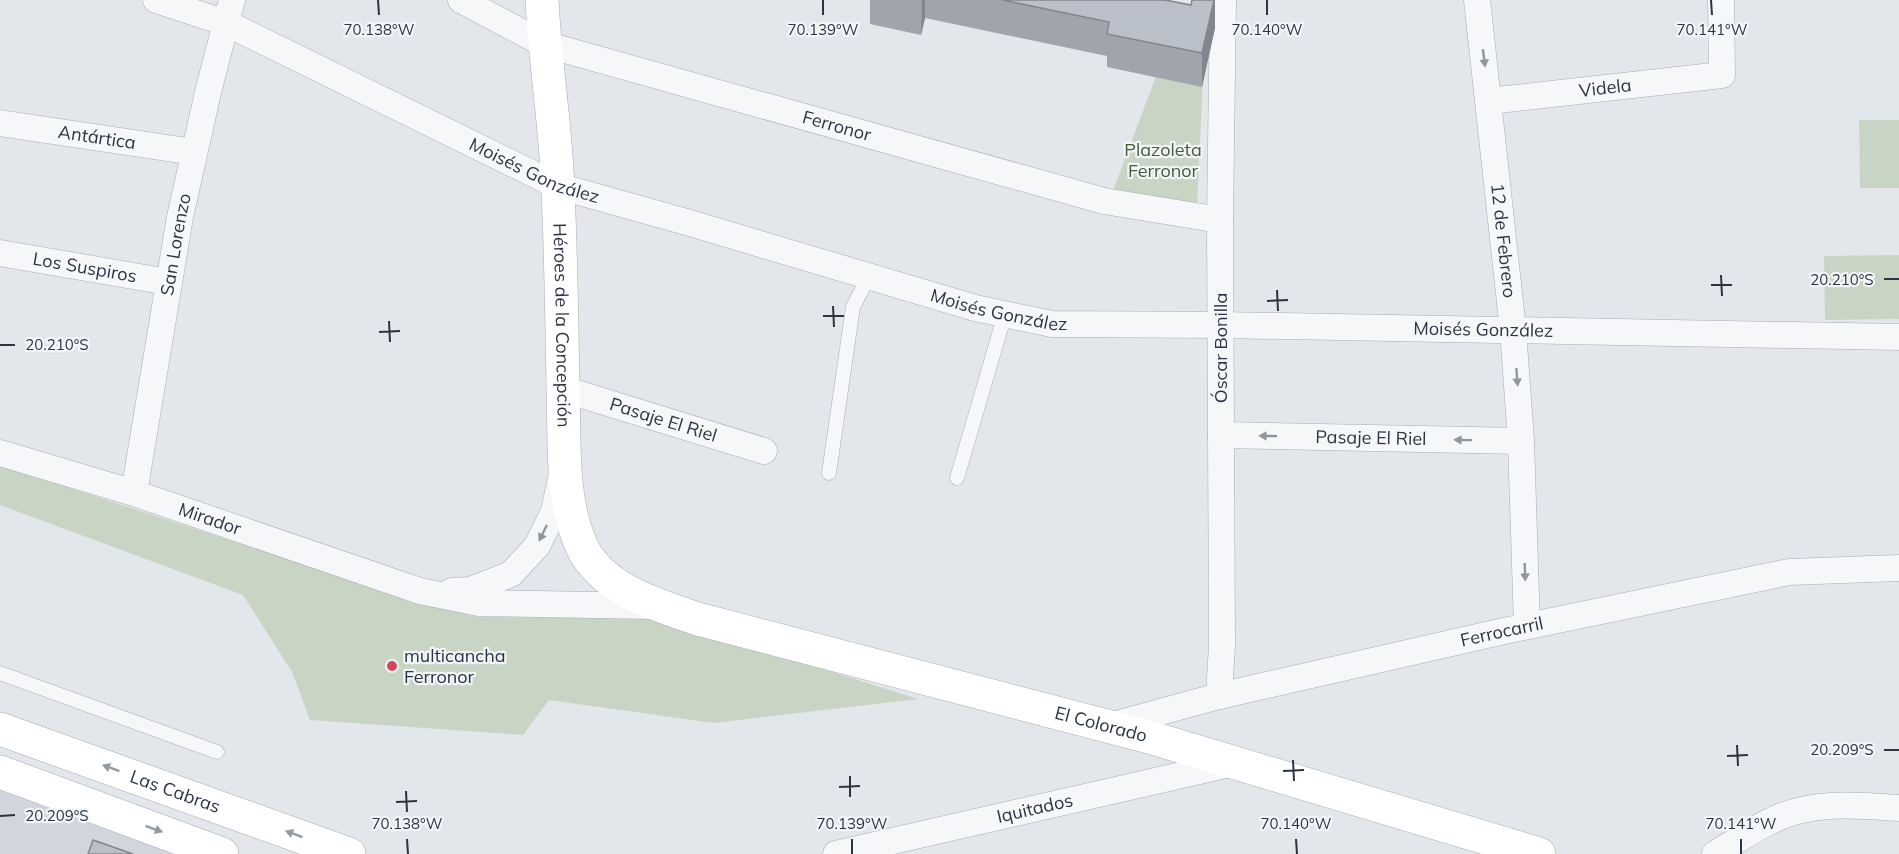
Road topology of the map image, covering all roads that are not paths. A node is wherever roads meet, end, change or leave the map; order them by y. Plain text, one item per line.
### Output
1 (156, 0) edge
2 (461, 0) edge
3 (542, 0) edge
4 (1223, 0) edge
5 (1477, 0) edge
6 (1721, 0) edge
7 (229, 12) edge
8 (544, 44) junction
9 (1489, 101) junction
10 (0, 123) edge
11 (194, 152) junction
12 (558, 186) junction
13 (1220, 220) junction
14 (0, 254) edge
15 (869, 276) junction
16 (168, 282) junction
17 (1005, 314) junction
18 (1221, 325) junction
19 (1514, 330) junction
20 (1899, 337) edge
21 (563, 390) junction
22 (1221, 435) junction
23 (1521, 441) junction
24 (764, 451) dead end
25 (0, 453) edge
26 (565, 457) junction
27 (829, 473) dead end
28 (957, 478) dead end
29 (134, 493) junction
30 (1899, 568) edge
31 (420, 591) junction
32 (659, 606) junction
33 (1527, 626) junction
34 (0, 673) edge
35 (1219, 696) junction
36 (1109, 726) junction
37 (0, 729) edge
38 (217, 752) dead end
39 (1234, 763) junction
40 (0, 772) edge
41 (1899, 808) edge
42 (222, 854) edge
43 (349, 854) edge
44 (836, 854) edge
45 (1539, 854) edge
46 (1715, 854) edge

1 - 7 street, Moisés González
2 - 8 street, Ferronor
3 - 8 street, Héroes de la Concepción
4 - 13 street, Óscar Bonilla
5 -> 9 street, 12 de Febrero
6 - 9 street, Videla
7 - 11 street, San Lorenzo
7 - 12 street, Moisés González
8 - 12 street, Héroes de la Concepción
8 - 13 street, Ferronor
9 - 19 street, 12 de Febrero
10 - 11 street, Antártica
11 - 16 street, San Lorenzo
12 - 15 street, Moisés González
12 - 21 street, Héroes de la Concepción
13 - 18 street, Óscar Bonilla
14 - 16 street, Los Suspiros
15 - 17 street, Moisés González
15 - 27 lane
16 - 29 street, San Lorenzo
17 - 18 street, Moisés González
17 - 28 lane
18 - 19 street, Moisés González
18 - 22 street, Óscar Bonilla
19 - 20 street, Moisés González
19 -> 23 street, 12 de Febrero
21 - 24 street, Pasaje El Riel
21 - 26 street, Héroes de la Concepción
23 -> 22 street, Pasaje El Riel
22 - 35 street, Óscar Bonilla
23 -> 33 street, 12 de Febrero
25 - 29 street, Mirador
26 -> 31 street, Mirador
26 - 32 street, Héroes de la Concepción
29 - 31 street, Mirador
30 - 33 street, Ferrocarril
31 - 32 street, Mirador
32 - 36 street, El Colorado
33 - 35 street, Ferrocarril
34 - 38 lane
35 - 36 street, Ferrocarril
36 - 39 street, El Colorado
43 -> 37 street, Las Cabras
39 - 44 street, Iquitados
39 - 45 street, El Colorado
40 -> 42 street
41 - 46 street

